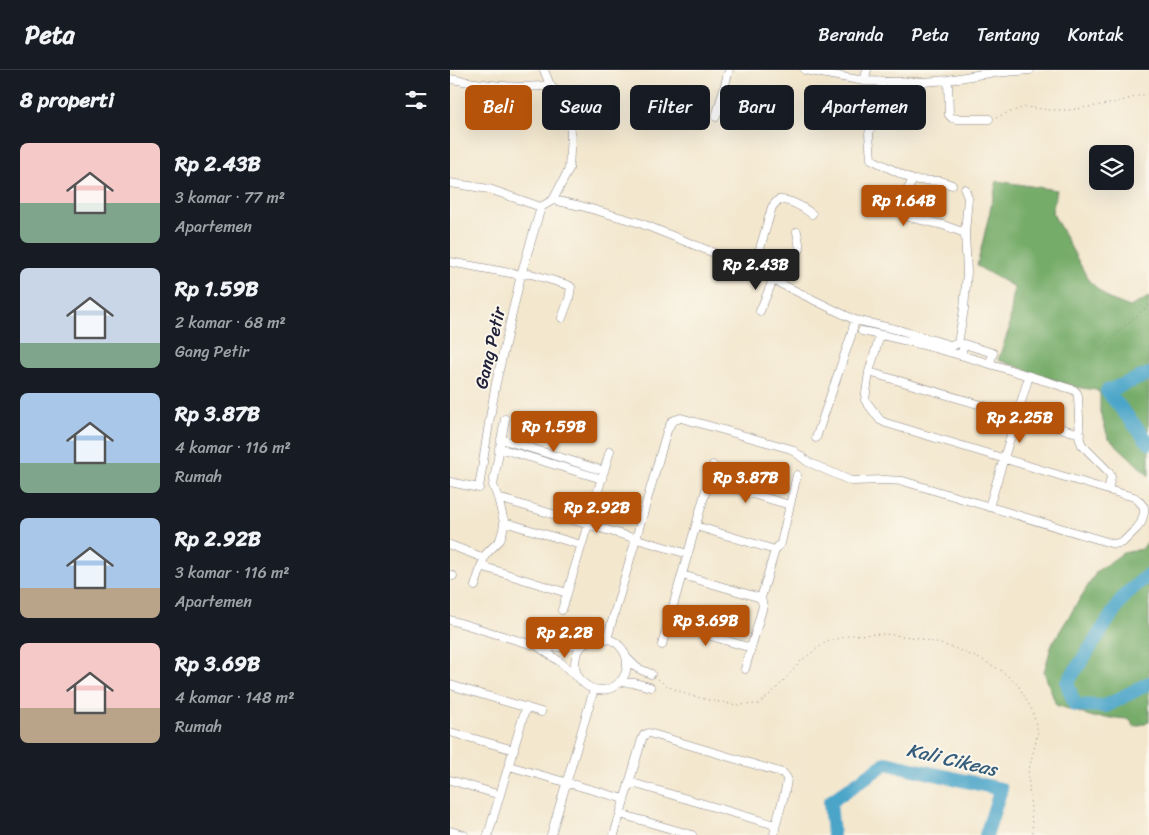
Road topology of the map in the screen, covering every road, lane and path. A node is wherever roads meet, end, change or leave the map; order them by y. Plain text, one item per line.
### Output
1 (544, 70) edge
2 (729, 70) edge
3 (805, 70) edge
4 (867, 70) edge
5 (1030, 70) edge
6 (450, 79) edge
7 (948, 80) junction
8 (864, 81) junction
9 (882, 81) junction
10 (550, 85) edge
11 (542, 86) edge
12 (1149, 93) edge
13 (716, 117) dead end
14 (989, 119) joint
15 (571, 130) edge
16 (912, 180) junction
17 (450, 183) edge
18 (952, 185) dead end
19 (965, 190) dead end
20 (553, 200) junction
21 (541, 207) junction
22 (812, 214) dead end
23 (797, 232) dead end
24 (965, 233) junction
25 (450, 262) edge
26 (754, 269) junction
27 (521, 275) junction
28 (773, 280) junction
29 (1149, 305) edge
30 (760, 311) dead end
31 (562, 318) dead end
32 (855, 320) junction
33 (862, 331) dead end
34 (880, 335) junction
35 (1100, 350) dead end
36 (961, 356) junction
37 (990, 363) junction
38 (870, 372) junction
39 (1030, 376) junction
40 (1017, 416) junction
41 (505, 419) dead end
42 (1080, 434) junction
43 (816, 438) dead end
44 (501, 439) junction
45 (499, 448) junction
46 (610, 451) dead end
47 (552, 454) junction
48 (1004, 459) junction
49 (549, 464) junction
50 (713, 465) dead end
51 (604, 470) junction
52 (797, 475) dead end
53 (602, 479) junction
54 (708, 481) junction
55 (450, 482) edge
56 (1108, 490) junction
57 (498, 498) junction
58 (790, 505) junction
59 (989, 507) junction
60 (504, 522) junction
61 (588, 524) junction
62 (696, 526) junction
63 (636, 538) junction
64 (450, 545) edge
65 (581, 545) junction
66 (775, 550) junction
67 (688, 554) junction
68 (484, 558) junction
69 (481, 566) junction
70 (682, 575) junction
71 (475, 586) dead end
72 (567, 592) junction
73 (761, 598) junction
74 (562, 610) dead end
75 (450, 620) edge
76 (668, 623) junction
77 (607, 639) junction
78 (587, 642) junction
79 (662, 645) dead end
80 (538, 647) junction
81 (751, 648) junction
82 (626, 657) junction
83 (745, 668) dead end
84 (652, 674) joint
85 (578, 677) junction
86 (619, 682) junction
87 (450, 684) edge
88 (650, 687) dead end
89 (594, 689) junction
90 (526, 707) junction
91 (541, 712) dead end
92 (450, 732) edge
93 (514, 750) junction
94 (509, 766) junction
95 (450, 780) edge
96 (566, 782) junction
97 (629, 782) junction
98 (500, 795) junction
99 (624, 799) junction
100 (620, 814) junction
101 (775, 826) junction
102 (450, 831) edge
103 (464, 835) edge
104 (488, 835) edge
105 (551, 835) edge
106 (614, 835) edge
107 (692, 835) edge
108 (774, 835) edge
109 (1032, 835) edge

1 - 10 street
2 - 13 street
3 - 8 street
4 - 8 street
5 - 7 street
6 - 11 street
7 - 9 street
7 - 14 street
8 - 9 street
9 - 16 street
12 - 14 path
15 - 20 street
16 - 18 street
16 - 24 street
17 - 21 street
19 - 24 street
20 - 21 street
20 - 26 street
21 - 27 street
22 - 26 street
23 - 28 street
24 - 32 street
25 - 27 street
26 - 28 street
27 - 31 street
27 - 55 street, Gang Petir
28 - 30 street
28 - 32 street
29 - 35 path
32 - 43 street
33 - 34 street
34 - 36 street
34 - 38 street
36 - 37 street
36 - 37 street
37 - 39 street
38 - 40 street
38 - 48 street
39 - 40 street
39 - 42 street
40 - 42 street
40 - 48 street
41 - 44 street
42 - 56 street
44 - 45 street
44 - 47 street
45 - 49 street
45 - 57 street
46 - 51 street
47 - 49 street
47 - 51 street
48 - 56 street
48 - 59 street
49 - 53 street
50 - 54 street
51 - 53 street
52 - 58 street
53 - 61 street
54 - 58 street
54 - 62 street
56 - 59 street
57 - 60 street
57 - 61 street
58 - 66 street
59 - 63 street
60 - 65 street
60 - 68 street
61 - 63 street
61 - 65 street
62 - 66 street
62 - 67 street
63 - 67 street
63 - 77 street
64 - 68 street
65 - 72 street
66 - 73 street
67 - 70 street
68 - 69 street
69 - 71 street
69 - 72 street
70 - 73 street
70 - 76 street
72 - 74 street
73 - 81 street
75 - 80 street
76 - 79 street
76 - 81 street
77 - 78 street
77 - 82 street
78 - 80 street
78 - 85 street
80 - 85 street
81 - 83 street
82 - 84 street
82 - 86 street
84 - 109 path
85 - 89 street
86 - 88 street
86 - 89 street
87 - 90 street
89 - 96 street
90 - 91 street
90 - 93 street
92 - 93 street
93 - 94 street
94 - 96 street
94 - 98 street
95 - 98 street
96 - 99 street
96 - 105 street
97 - 99 street
97 - 101 street
97 - 101 street
98 - 104 street
99 - 100 street
100 - 106 street
100 - 107 street
101 - 108 street
102 - 103 street

